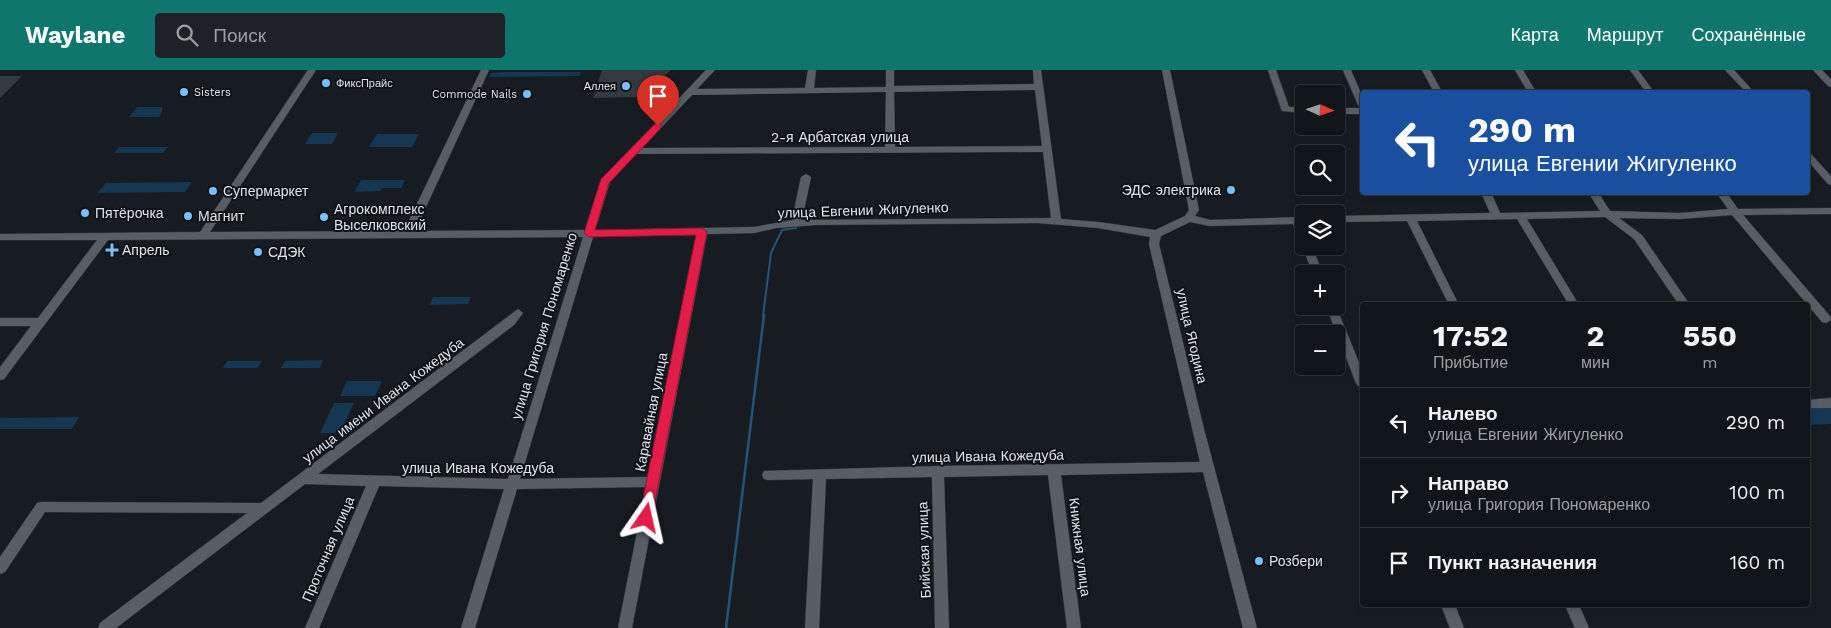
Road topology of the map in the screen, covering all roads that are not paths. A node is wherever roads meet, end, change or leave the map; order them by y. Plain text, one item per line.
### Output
1 (312, 70) edge
2 (485, 70) edge
3 (711, 70) edge
4 (812, 70) edge
5 (890, 70) edge
6 (1037, 70) edge
7 (1166, 70) edge
8 (1272, 70) edge
9 (1347, 70) edge
10 (1426, 70) edge
11 (1519, 70) edge
12 (1634, 70) edge
13 (1729, 70) edge
14 (1817, 70) edge
15 (1831, 84) edge
16 (1040, 87) junction
17 (890, 90) junction
18 (1437, 90) edge
19 (1531, 90) edge
20 (1649, 90) edge
21 (1748, 90) edge
22 (809, 91) junction
23 (690, 92) junction
24 (1360, 100) edge
25 (1295, 110) edge
26 (1345, 110) edge
27 (1360, 111) edge
28 (1046, 149) junction
29 (890, 150) junction
30 (633, 151) junction
31 (1810, 158) edge
32 (806, 177) dead end
33 (1831, 182) edge
34 (1487, 195) edge
35 (1595, 195) edge
36 (1723, 195) edge
37 (1831, 211) edge
38 (1735, 212) junction
39 (1607, 214) junction
40 (1497, 217) junction
41 (1521, 217) junction
42 (1189, 218) junction
43 (1411, 218) junction
44 (1056, 220) junction
45 (1295, 220) edge
46 (1345, 220) edge
47 (796, 224) junction
48 (702, 232) junction
49 (589, 233) junction
50 (408, 234) junction
51 (1156, 234) junction
52 (106, 236) junction
53 (203, 236) junction
54 (0, 237) edge
55 (1453, 302) edge
56 (1572, 302) edge
57 (1683, 302) edge
58 (518, 313) dead end
59 (1335, 315) edge
60 (1826, 319) dead end
61 (0, 322) edge
62 (41, 322) junction
63 (0, 376) edge
64 (1360, 379) edge
65 (1831, 403) edge
66 (1810, 404) edge
67 (1208, 467) junction
68 (938, 471) junction
69 (1054, 471) junction
70 (820, 474) junction
71 (768, 475) dead end
72 (303, 480) junction
73 (374, 482) junction
74 (653, 482) junction
75 (512, 484) junction
76 (264, 508) junction
77 (0, 568) edge
78 (1449, 607) edge
79 (1573, 607) edge
80 (105, 628) edge
81 (312, 628) edge
82 (468, 628) edge
83 (625, 628) edge
84 (812, 628) edge
85 (942, 628) edge
86 (1074, 628) edge
87 (1250, 628) edge
88 (1457, 628) edge
89 (1582, 628) edge

1 - 53 street
2 - 50 street
3 - 23 street, улица Григория Пономаренко
4 - 22 street
5 - 17 street
6 - 16 street
7 - 42 street
8 - 25 street
9 - 24 street
10 - 18 street
11 - 19 street
12 - 20 street
13 - 21 street
14 - 15 street
16 - 17 street
16 - 28 street
17 - 22 street
17 - 29 street
22 - 23 street
23 - 30 street, улица Григория Пономаренко
26 - 27 street
28 - 29 street, 2-я Арбатская улица
28 - 44 street
29 - 30 street, 2-я Арбатская улица
30 - 49 street, улица Григория Пономаренко
31 - 33 street
32 - 47 street
34 - 40 street
35 - 39 street
36 - 38 street
37 - 38 street
38 - 39 street
38 - 60 street
39 - 41 street
39 - 57 street
40 - 41 street
40 - 43 street
41 - 56 street
42 - 45 street
42 - 51 street
43 - 46 street
43 - 55 street
44 - 47 street, улица Евгении Жигуленко
44 - 51 street, улица Евгении Жигуленко
47 - 48 street, улица Евгении Жигуленко
48 - 49 street, улица Евгении Жигуленко
48 - 74 street, Каравайная улица
49 - 50 street, улица Евгении Жигуленко
49 - 75 street, улица Григория Пономаренко
50 - 53 street, улица Евгении Жигуленко
51 - 67 street, улица Ягодина
52 - 53 street, улица Евгении Жигуленко
52 - 54 street, улица Евгении Жигуленко
52 - 62 street
58 - 72 street, улица имени Ивана Кожедуба
59 - 64 street
61 - 62 street
62 - 63 street
65 - 66 street
67 - 69 street, улица Ивана Кожедуба
67 - 87 street, улица Ягодина
68 - 69 street, улица Ивана Кожедуба
68 - 70 street, улица Ивана Кожедуба
68 - 85 street, Бийская улица
69 - 86 street, Книжная улица
70 - 71 street, улица Ивана Кожедуба
70 - 84 street
72 - 73 street, улица Ивана Кожедуба
72 - 76 street, улица имени Ивана Кожедуба
73 - 75 street, улица Ивана Кожедуба
73 - 81 street, Проточная улица
74 - 75 street, улица Ивана Кожедуба
74 - 83 street, Каравайная улица
75 - 82 street, улица Григория Пономаренко
76 - 77 street
76 - 80 street, улица имени Ивана Кожедуба
78 - 88 street
79 - 89 street

